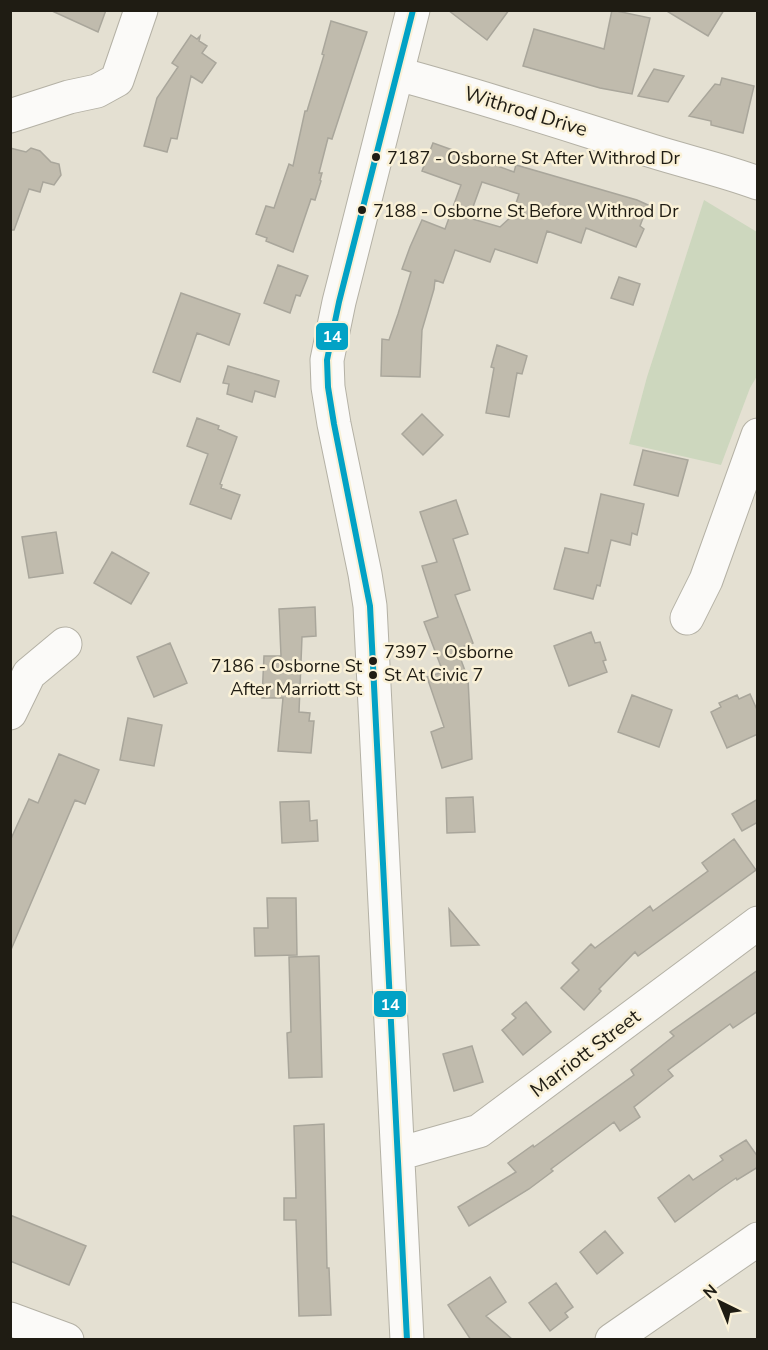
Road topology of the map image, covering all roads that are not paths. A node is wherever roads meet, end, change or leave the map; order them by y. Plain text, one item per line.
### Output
1 (141, 10) edge
2 (413, 10) edge
3 (398, 74) junction
4 (10, 116) edge
5 (758, 183) edge
6 (758, 435) edge
7 (687, 618) dead end
8 (65, 644) dead end
9 (10, 713) edge
10 (758, 923) edge
11 (398, 1154) junction
12 (758, 1239) edge
13 (10, 1319) edge
14 (68, 1340) edge
15 (407, 1340) edge
16 (612, 1340) edge

1 - 4 street
2 - 3 street
3 - 5 street, Withrod Drive
3 - 11 street
6 - 7 street
8 - 9 street
10 - 11 street, Marriott Street
11 - 15 street
12 - 16 street
13 - 14 street

